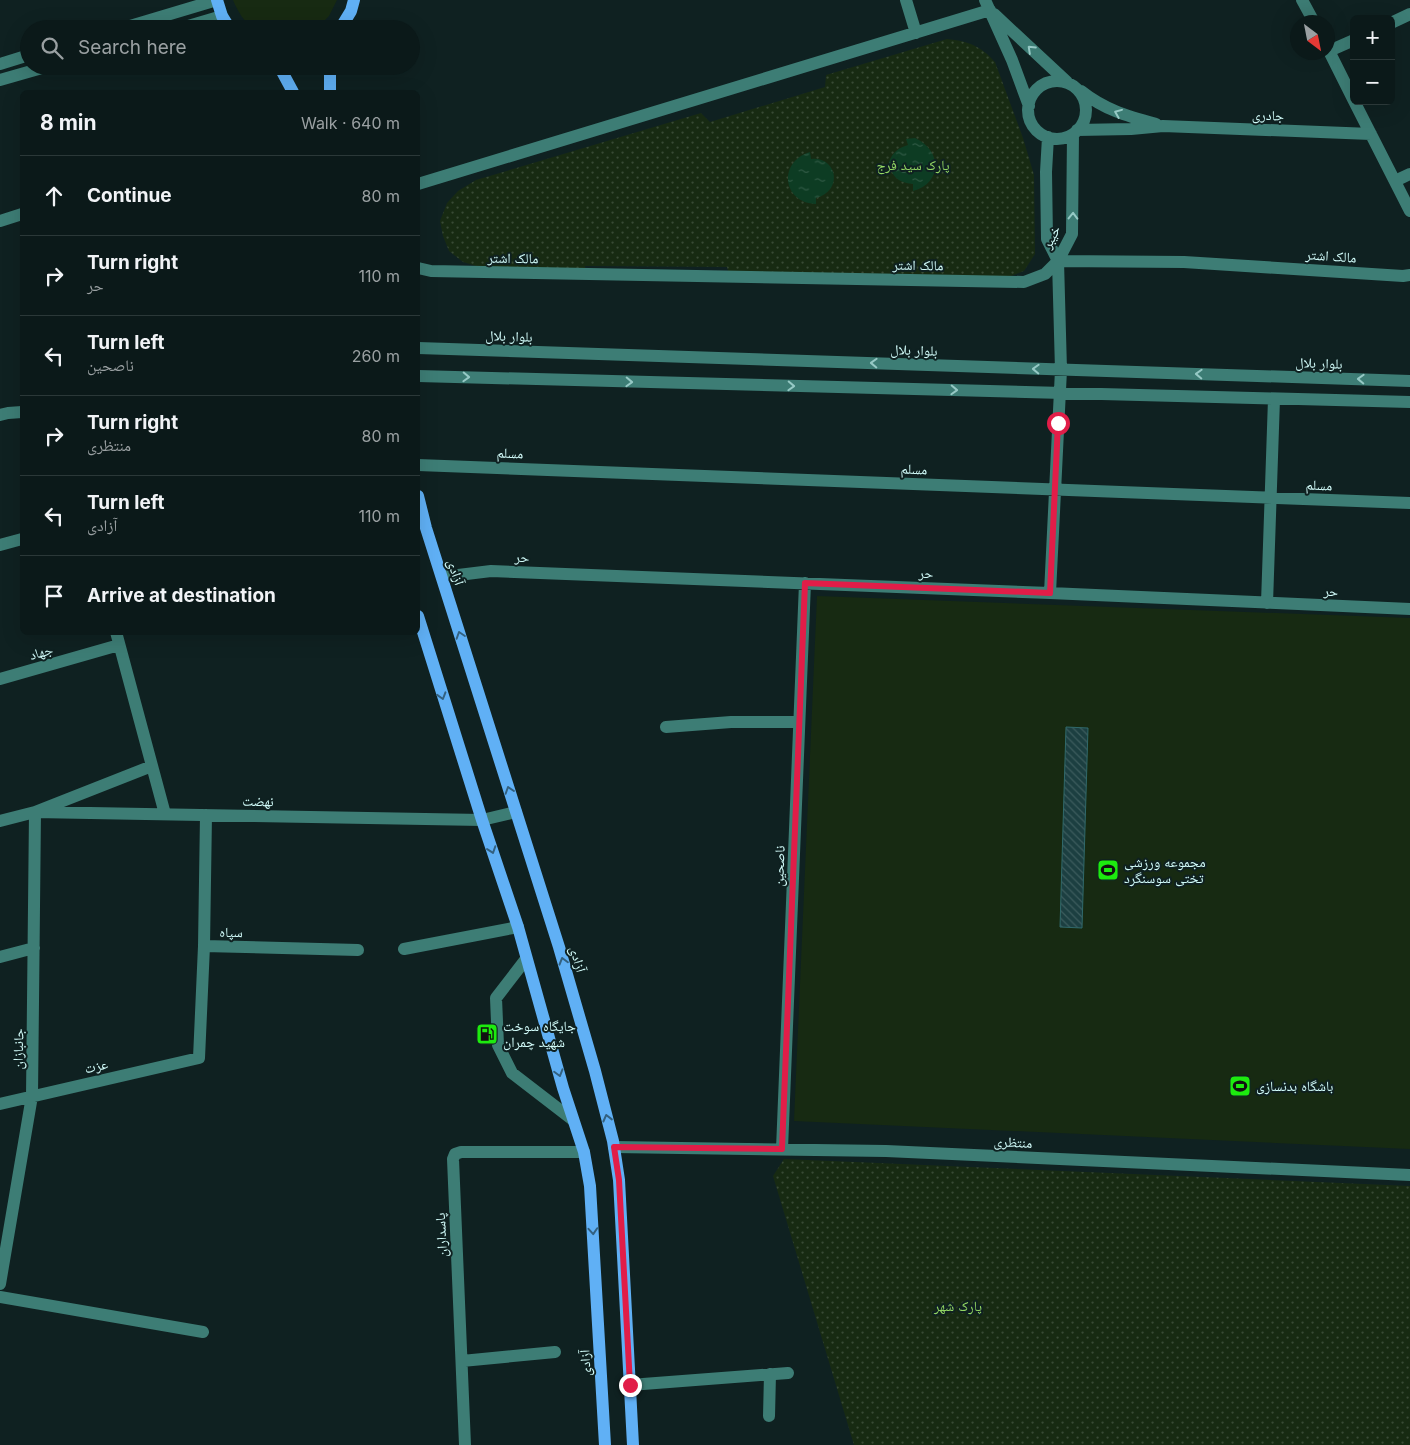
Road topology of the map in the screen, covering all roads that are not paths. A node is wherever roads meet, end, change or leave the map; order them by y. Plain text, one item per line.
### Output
1 (217, 0) edge
2 (354, 0) edge
3 (906, 0) edge
4 (1302, 0) edge
5 (988, 5) edge
6 (1410, 14) edge
7 (1310, 15) edge
8 (222, 16) junction
9 (150, 20) edge
10 (208, 20) edge
11 (224, 20) edge
12 (346, 20) edge
13 (1395, 21) edge
14 (916, 33) junction
15 (1350, 42) edge
16 (1335, 47) edge
17 (20, 58) edge
18 (1333, 60) edge
19 (0, 64) edge
20 (20, 74) edge
21 (284, 75) edge
22 (330, 75) edge
23 (0, 80) edge
24 (1067, 82) junction
25 (1078, 89) junction
26 (293, 90) edge
27 (330, 90) edge
28 (1350, 93) edge
29 (1356, 105) edge
30 (1029, 106) junction
31 (1163, 126) junction
32 (1075, 132) junction
33 (1371, 134) junction
34 (1048, 137) junction
35 (1410, 174) edge
36 (1395, 181) junction
37 (420, 183) edge
38 (1410, 211) edge
39 (20, 215) edge
40 (0, 221) edge
41 (1058, 261) junction
42 (420, 268) edge
43 (1410, 275) edge
44 (420, 348) edge
45 (1061, 370) junction
46 (420, 376) edge
47 (1410, 381) edge
48 (1060, 393) junction
49 (1274, 398) junction
50 (1410, 402) edge
51 (20, 412) edge
52 (0, 415) edge
53 (420, 465) edge
54 (1055, 489) junction
55 (1271, 498) junction
56 (420, 503) edge
57 (1410, 503) edge
58 (20, 540) edge
59 (0, 545) edge
60 (442, 577) junction
61 (805, 583) junction
62 (1050, 593) junction
63 (1268, 603) junction
64 (1410, 610) edge
65 (420, 622) edge
66 (117, 635) edge
67 (119, 645) junction
68 (0, 679) edge
69 (800, 722) junction
70 (666, 727) dead end
71 (152, 766) junction
72 (35, 812) junction
73 (516, 812) junction
74 (166, 814) junction
75 (206, 815) junction
76 (482, 820) junction
77 (0, 821) edge
78 (518, 927) junction
79 (204, 946) junction
80 (34, 948) junction
81 (404, 949) dead end
82 (358, 950) dead end
83 (0, 957) edge
84 (526, 959) junction
85 (32, 1096) junction
86 (0, 1104) edge
87 (573, 1120) junction
88 (614, 1147) junction
89 (782, 1149) junction
90 (584, 1152) junction
91 (1410, 1175) edge
92 (0, 1284) edge
93 (0, 1297) edge
94 (203, 1332) dead end
95 (555, 1352) dead end
96 (462, 1361) junction
97 (788, 1373) dead end
98 (770, 1374) junction
99 (630, 1385) junction
100 (769, 1416) dead end
101 (465, 1445) edge
102 (605, 1445) edge
103 (633, 1445) edge

1 - 8 main road
1 - 9 street
2 - 12 main road
3 - 14 street
4 - 7 street
5 - 14 street
24 -> 5 street
5 - 30 street
6 - 13 street
8 - 10 street
8 - 11 main road
14 - 37 street
15 - 16 street
17 - 19 street
18 - 28 street
20 - 23 street
21 - 26 main road
22 - 27 main road
24 - 25 street
24 - 30 street
31 -> 25 street
25 - 32 street
29 - 33 street
30 - 34 street
31 - 32 street
31 - 33 street, جادری
32 - 34 street
41 -> 32 street, خیبر
33 - 36 street
34 - 41 street, خیبر
35 - 36 street
36 - 38 street
39 - 40 street
41 - 42 street, مالک اشتر
41 - 43 street, مالک اشتر
41 - 45 street
45 -> 44 street, بلوار بلال
47 -> 45 street, بلوار بلال
45 - 48 street
46 -> 48 street
48 - 49 street
48 - 54 street
49 - 50 street
49 - 55 street
51 - 52 street
53 - 54 street, مسلم
54 - 55 street, مسلم
54 - 62 street
55 - 57 street, مسلم
55 - 63 street
56 - 60 main road, آزادی
58 - 59 street
60 - 61 street, حر
73 -> 60 main road, آزادی
61 - 62 street, حر
61 - 69 street, ناصحین
62 - 63 street, حر
63 - 64 street, حر
65 -> 76 main road, آزادی
66 - 67 street
67 - 68 street, جهاد
67 - 71 street
69 - 70 street
69 - 89 street, ناصحین
71 - 72 street
71 - 74 street
72 - 74 street, نهضت
72 - 77 street, نهضت
72 - 80 street, جانبازان
73 - 76 street, نهضت
88 -> 73 main road, آزادی
74 - 75 street, نهضت
75 - 76 street, نهضت
75 - 79 street, سپاه
76 -> 78 main road, آزادی
78 - 81 street
78 - 84 main road, آزادی
79 - 82 street, سپاه
79 - 85 street, عزت
80 - 83 street
80 - 85 street, جانبازان
84 -> 87 main road, آزادی
84 - 87 street
85 - 86 street, عزت
85 - 92 street, جانبازان
87 - 90 main road, آزادی
88 - 89 street, منتظری
88 - 99 main road, آزادی
89 - 91 street, منتظری
90 - 96 street, پاسداران
90 -> 102 main road, آزادی
93 - 94 street
95 - 96 street
96 - 101 street, پاسداران
97 - 98 street
98 - 99 street
98 - 100 street
99 - 103 main road, آزادی

